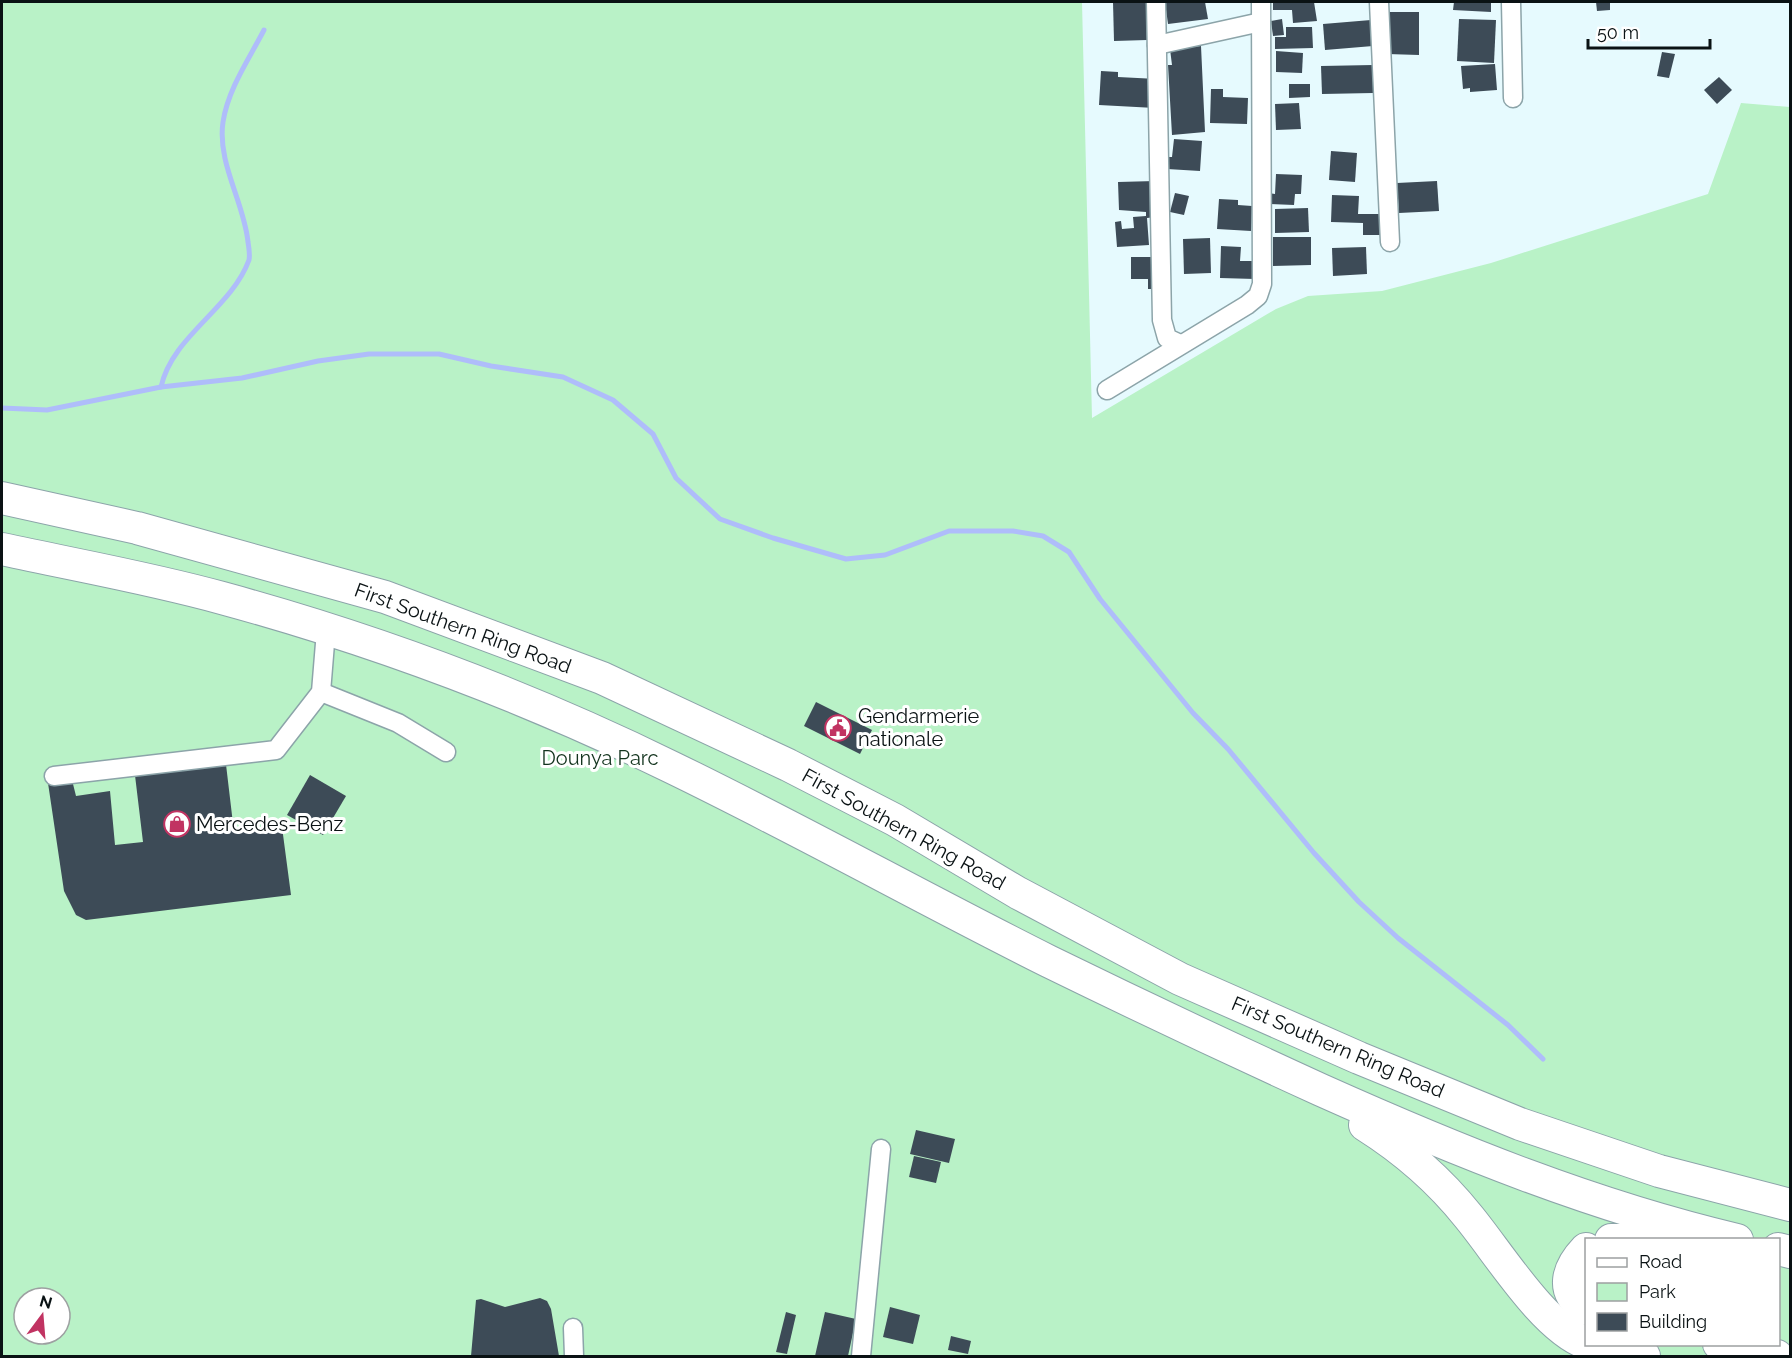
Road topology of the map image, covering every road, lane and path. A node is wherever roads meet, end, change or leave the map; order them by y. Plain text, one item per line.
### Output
1 (1156, 2) edge
2 (1261, 2) edge
3 (1379, 2) edge
4 (1511, 2) edge
5 (1261, 22) junction
6 (1157, 45) junction
7 (1513, 98) dead end
8 (1390, 242) dead end
9 (1180, 344) junction
10 (1107, 390) dead end
11 (2, 498) edge
12 (2, 549) edge
13 (326, 631) junction
14 (321, 692) junction
15 (446, 752) dead end
16 (54, 776) dead end
17 (1250, 1058) junction
18 (881, 1149) dead end
19 (1791, 1205) edge
20 (1732, 1238) edge
21 (1585, 1251) edge
22 (1585, 1308) edge
23 (573, 1328) dead end
24 (1585, 1342) edge
25 (1600, 1346) edge
26 (1729, 1346) edge
27 (574, 1356) edge
28 (861, 1356) edge
29 (1644, 1356) edge
30 (1777, 1356) edge

1 - 6 street
2 - 5 street
3 - 8 street
4 - 7 street
5 - 6 street
5 - 9 street
6 - 9 street
9 - 10 street
11 - 19 highway, First Southern Ring Road
12 - 13 highway
13 - 14 street
13 - 17 highway
14 - 15 street
14 - 16 street
17 - 20 highway
17 - 24 highway
18 - 28 street
21 - 22 highway
23 - 27 street
25 - 29 highway
26 - 30 highway

